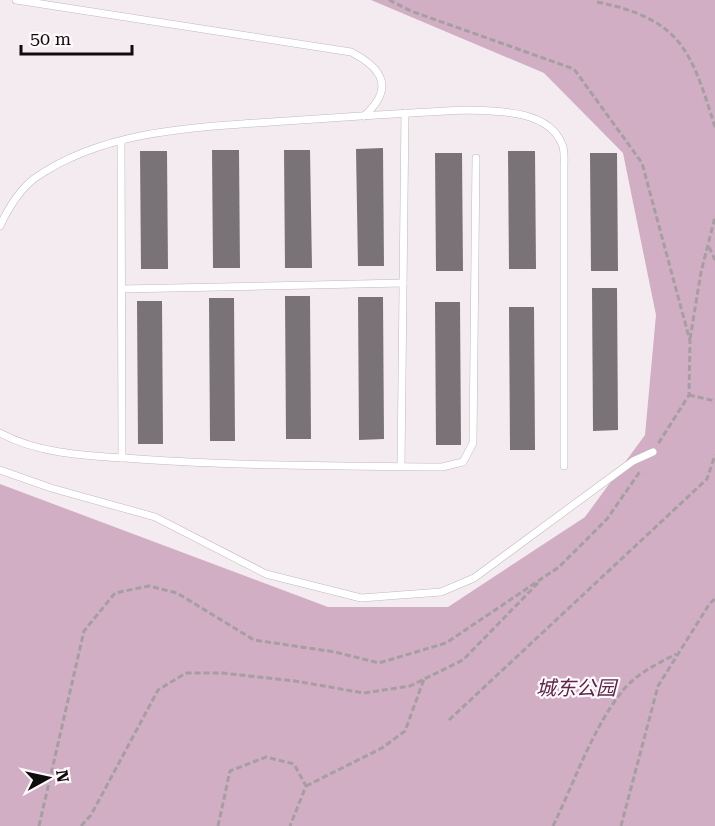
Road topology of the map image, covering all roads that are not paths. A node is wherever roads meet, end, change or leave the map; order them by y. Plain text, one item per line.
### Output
1 (16, 0) edge
2 (405, 113) junction
3 (364, 116) junction
4 (121, 141) junction
5 (476, 158) dead end
6 (4, 208) edge
7 (0, 226) edge
8 (403, 283) junction
9 (122, 289) junction
10 (0, 433) edge
11 (653, 452) road end
12 (122, 458) junction
13 (401, 466) junction
14 (564, 466) dead end
15 (0, 470) edge

1 - 3 lane
2 - 3 lane
2 - 8 lane
2 - 14 lane
3 - 4 lane
4 - 6 lane
4 - 9 lane
5 - 13 lane
6 - 7 lane
8 - 9 lane
8 - 13 lane
9 - 12 lane
10 - 12 lane
11 - 15 lane
12 - 13 lane

